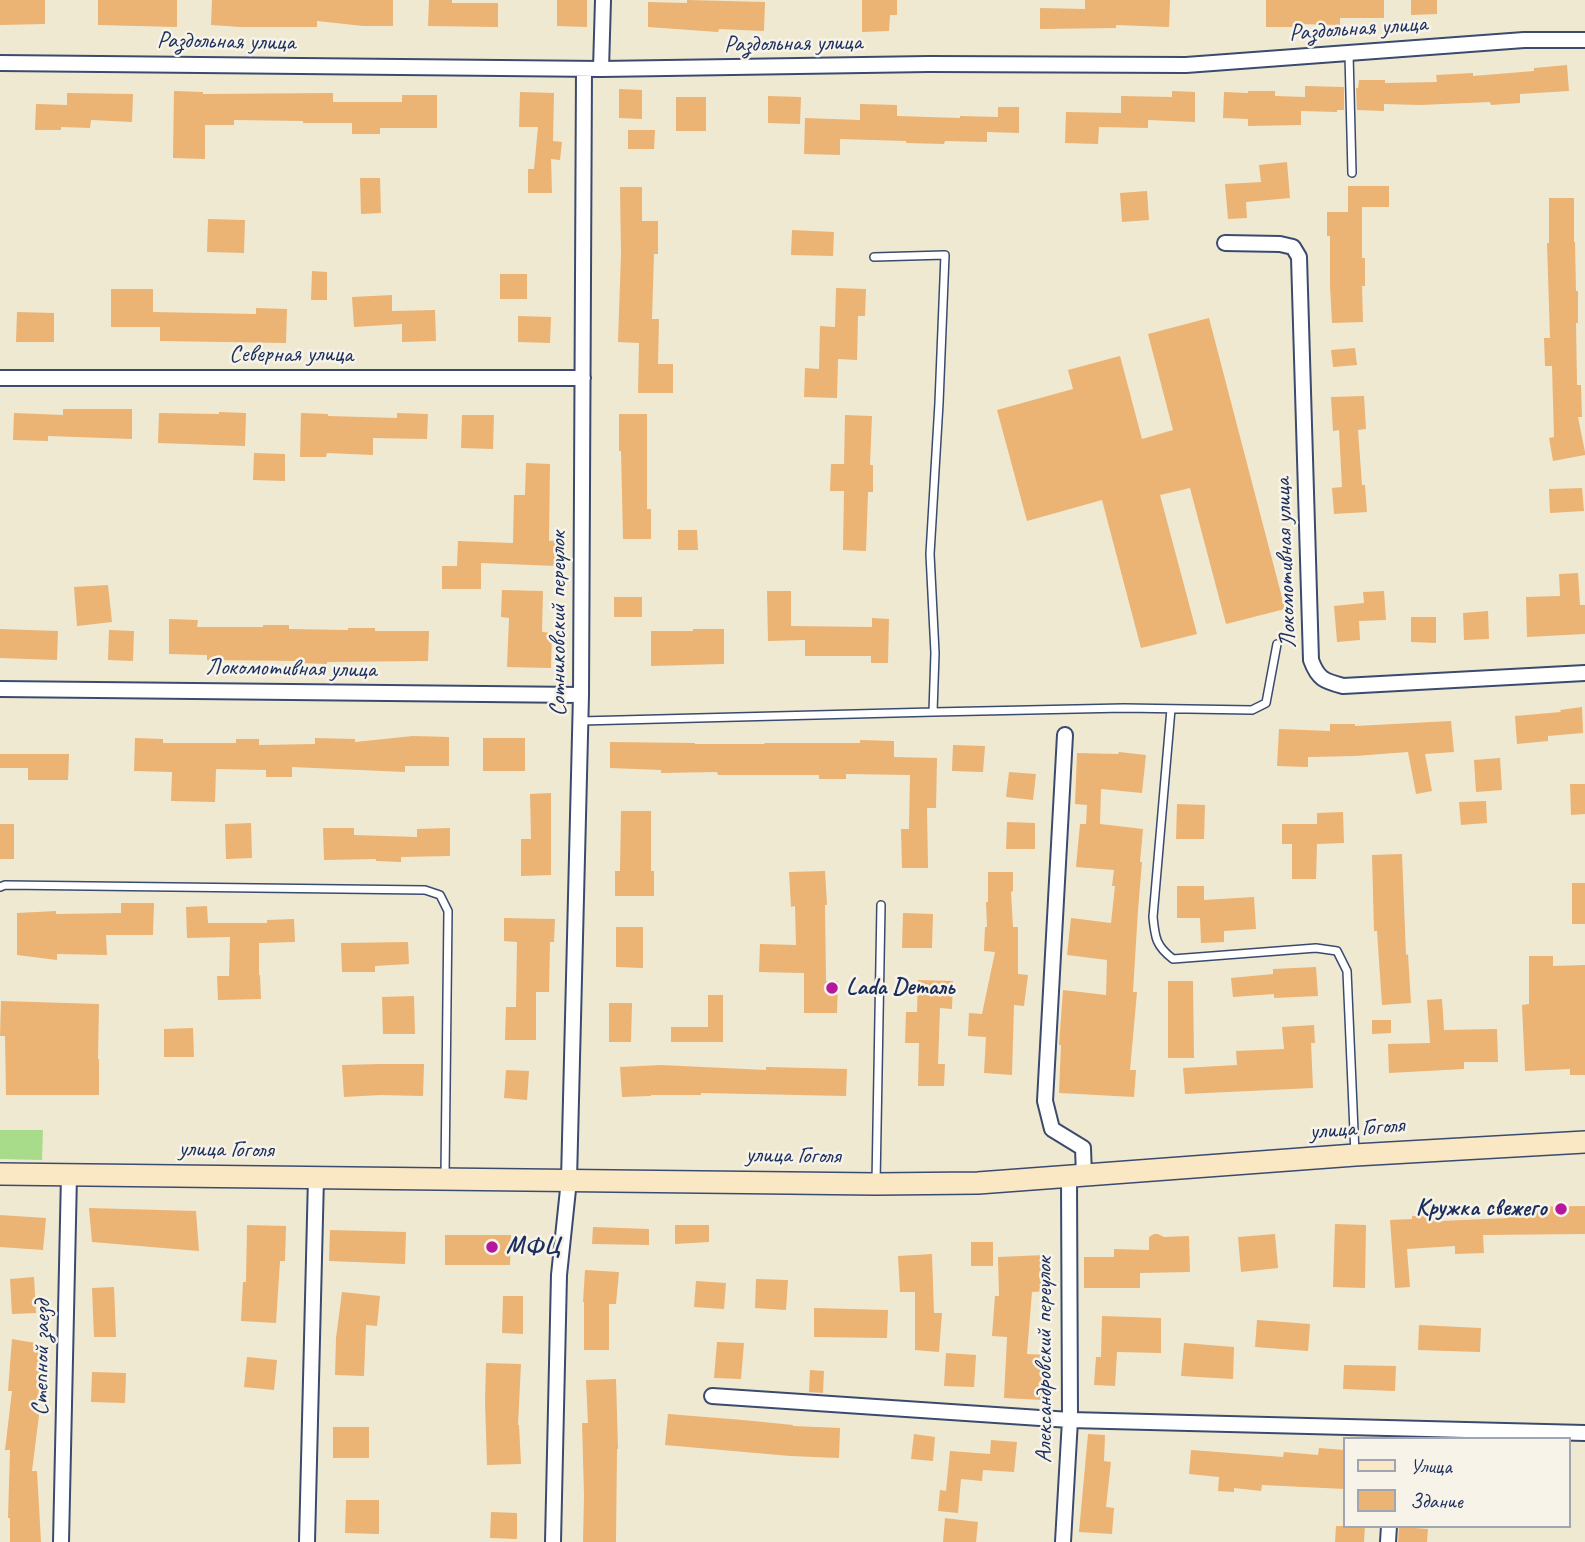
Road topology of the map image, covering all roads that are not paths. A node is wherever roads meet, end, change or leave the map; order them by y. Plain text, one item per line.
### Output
1 (603, 0) edge
2 (1585, 40) edge
3 (1349, 53) junction
4 (0, 63) edge
5 (584, 69) junction
6 (601, 69) junction
7 (1352, 173) dead end
8 (1225, 243) dead end
9 (874, 257) dead end
10 (0, 377) edge
11 (583, 377) junction
12 (1277, 644) dead end
13 (1585, 673) edge
14 (0, 689) edge
15 (581, 695) junction
16 (1171, 709) junction
17 (933, 712) junction
18 (581, 721) junction
19 (1065, 735) dead end
20 (0, 887) edge
21 (881, 905) dead end
22 (1585, 1142) edge
23 (1355, 1155) junction
24 (0, 1174) edge
25 (69, 1175) junction
26 (316, 1177) junction
27 (1076, 1177) junction
28 (445, 1178) junction
29 (569, 1180) junction
30 (876, 1184) junction
31 (712, 1396) dead end
32 (1070, 1420) junction
33 (1585, 1433) edge
34 (61, 1542) edge
35 (307, 1542) edge
36 (553, 1542) edge
37 (1063, 1542) edge

1 - 6 street
2 - 3 street, Раздольная улица
3 - 6 street, Раздольная улица
3 - 7 lane
4 - 5 street, Раздольная улица
5 - 6 street, Раздольная улица
5 - 11 street, Сотниковский переулок
8 - 13 street, Локомотивная улица
9 - 17 lane
10 - 11 street, Северная улица
11 - 15 street, Сотниковский переулок
12 - 16 lane
14 - 15 street, Локомотивная улица
15 - 18 street, Сотниковский переулок
16 - 17 lane
16 - 23 lane
17 - 18 lane
18 - 29 street, Сотниковский переулок
19 - 27 street, Александровский переулок
20 - 28 lane
21 - 30 lane
22 - 23 main road, улица Гоголя
23 - 27 main road, улица Гоголя
24 - 25 main road, улица Гоголя
25 - 26 main road, улица Гоголя
25 - 34 street, Степной заезд
26 - 28 main road, улица Гоголя
26 - 35 street
27 - 30 main road, улица Гоголя
27 - 32 street, Александровский переулок
28 - 29 main road, улица Гоголя
29 - 30 main road, улица Гоголя
29 - 36 street
31 - 32 street
32 - 33 street
32 - 37 street, Александровский переулок

